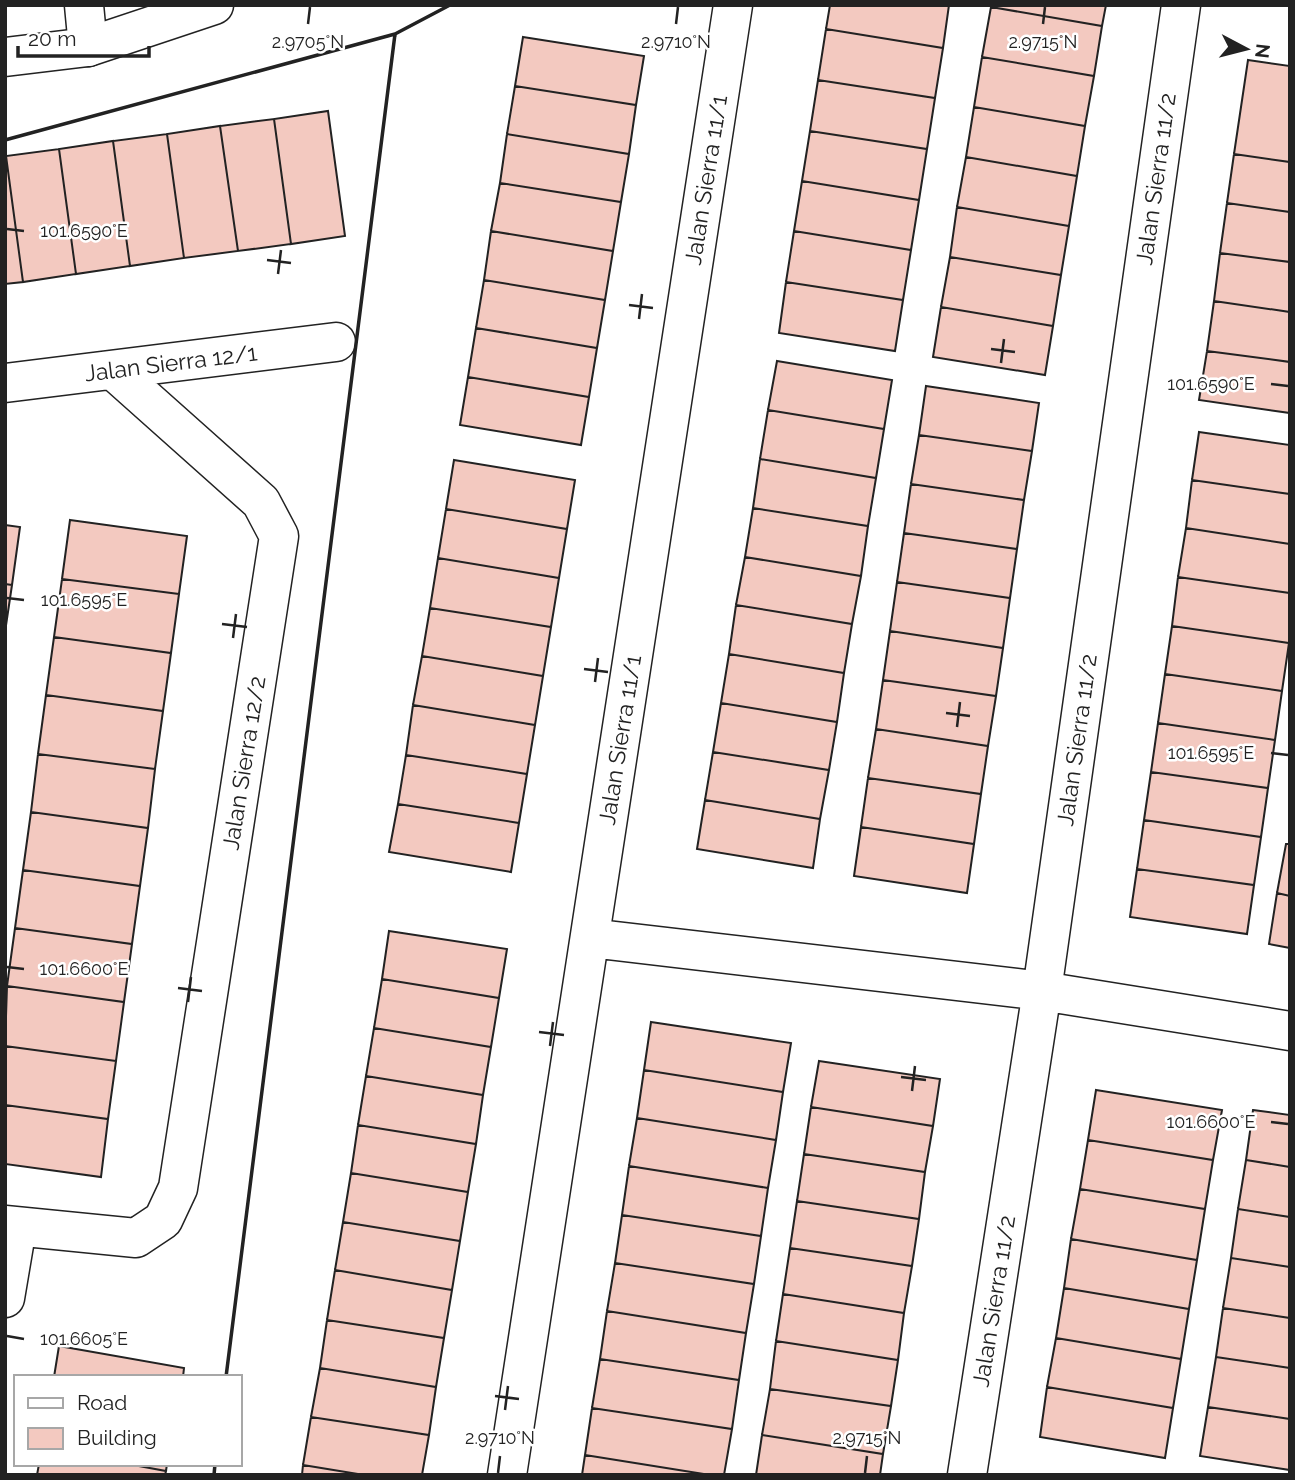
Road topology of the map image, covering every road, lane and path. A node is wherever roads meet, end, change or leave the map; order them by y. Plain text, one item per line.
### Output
1 (84, 5) edge
2 (214, 5) edge
3 (733, 5) edge
4 (1181, 5) edge
5 (88, 47) junction
6 (5, 57) edge
7 (336, 342) dead end
8 (113, 370) junction
9 (5, 383) edge
10 (590, 937) junction
11 (1042, 992) junction
12 (1290, 1031) edge
13 (11, 1226) edge
14 (5, 1298) edge
15 (507, 1475) edge
16 (967, 1475) edge

1 - 5 street
2 - 5 street
3 - 10 street, Jalan Sierra 11/1
4 - 11 street, Jalan Sierra 11/2
5 - 6 street
7 - 8 street, Jalan Sierra 12/1
8 - 9 street, Jalan Sierra 12/1
8 - 13 street, Jalan Sierra 12/2
10 - 11 street
10 - 15 street, Jalan Sierra 11/1
11 - 12 street
11 - 16 street, Jalan Sierra 11/2
13 - 14 street

